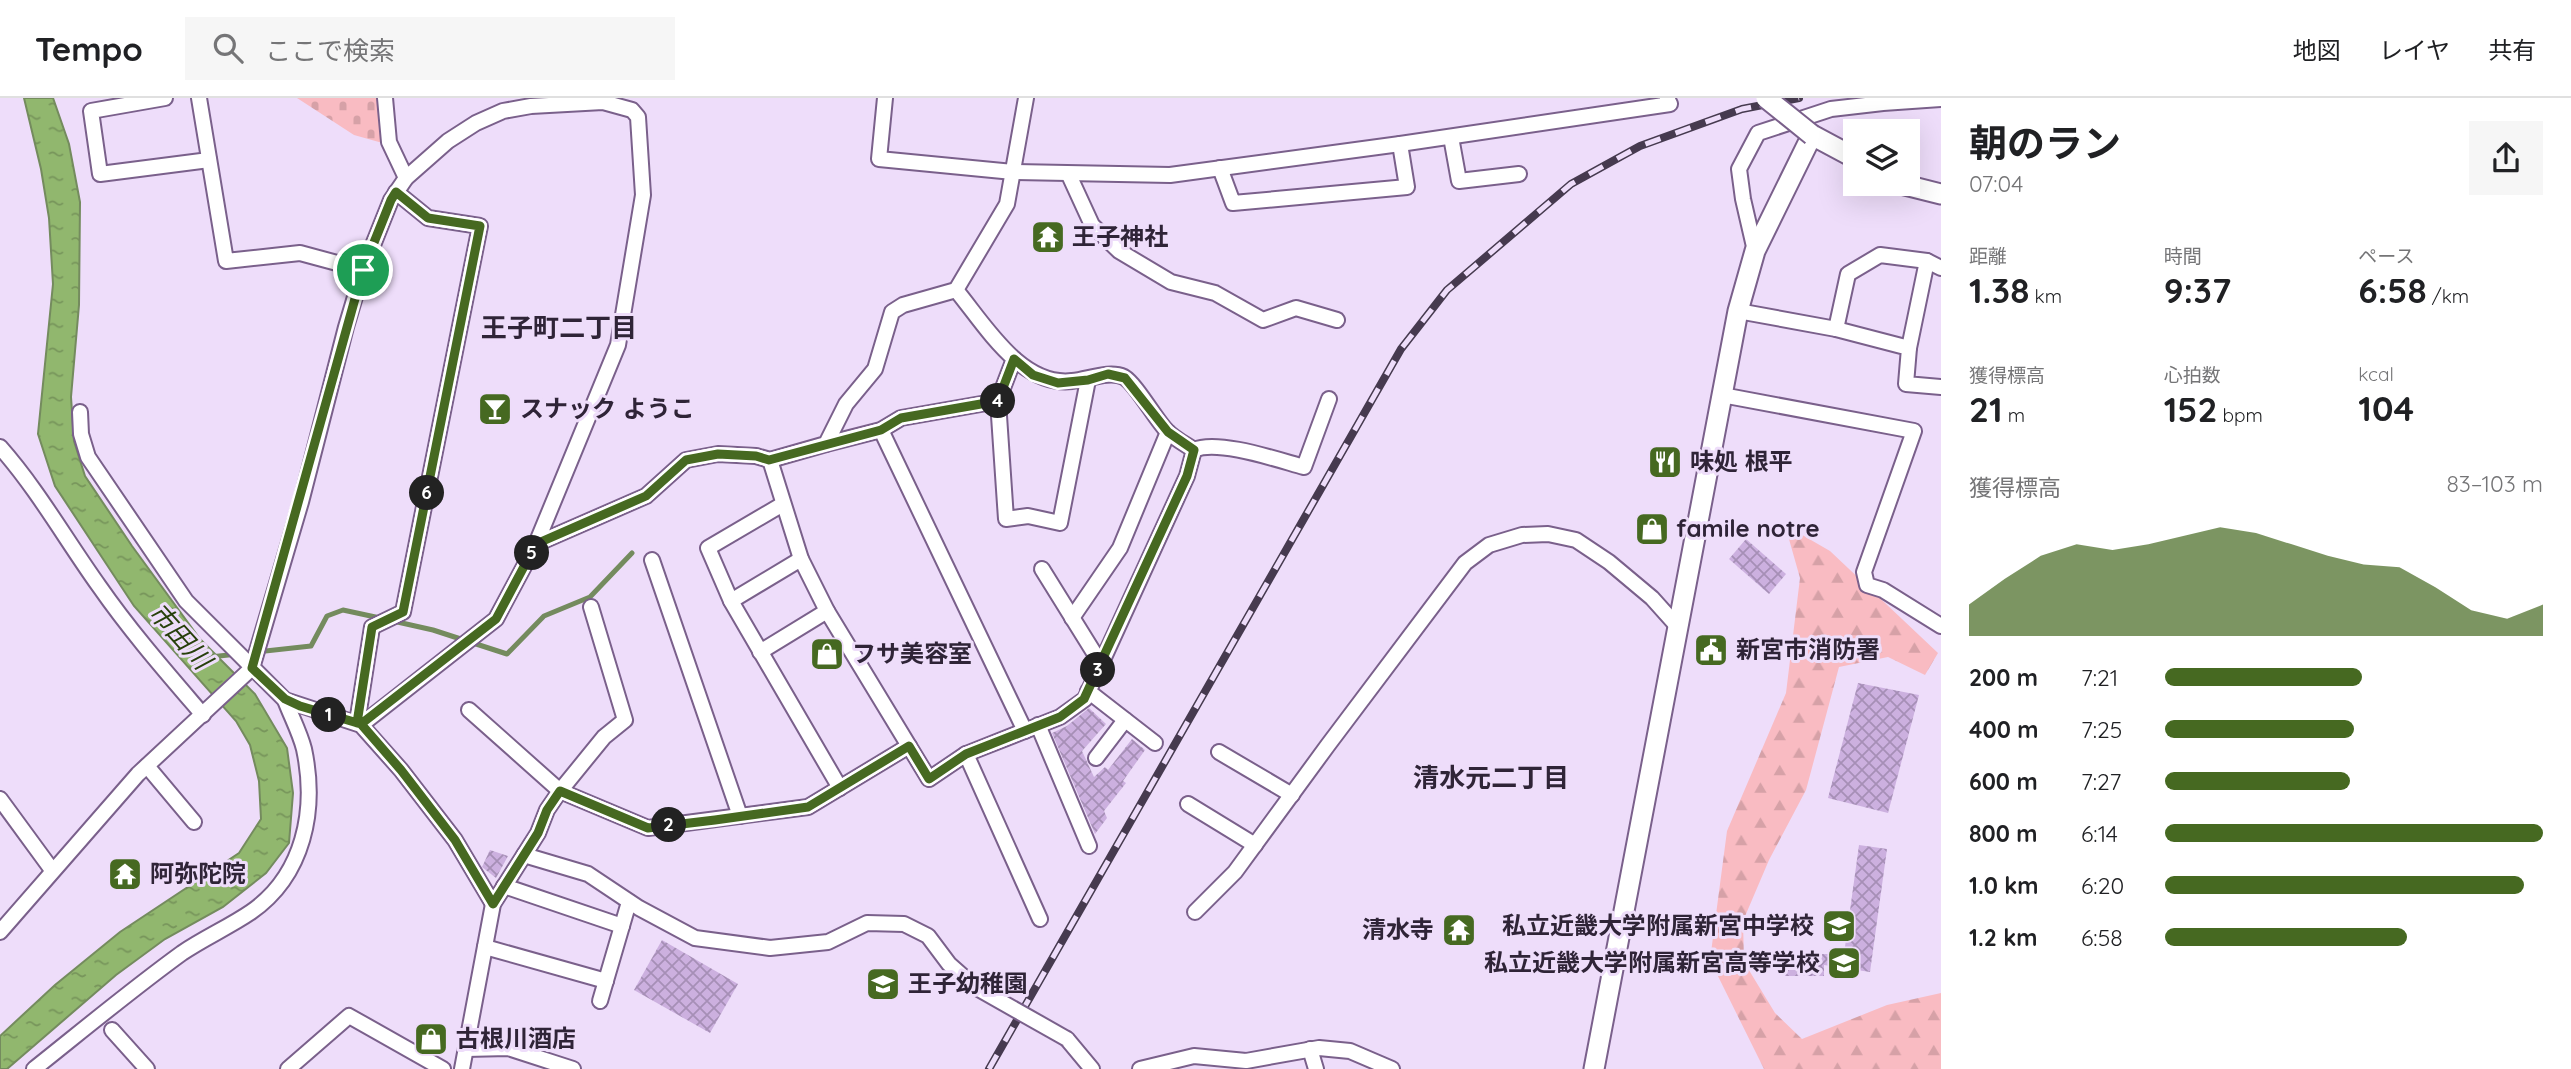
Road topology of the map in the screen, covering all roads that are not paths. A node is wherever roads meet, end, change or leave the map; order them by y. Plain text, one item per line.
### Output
1 (165, 98) edge
2 (199, 98) edge
3 (385, 98) edge
4 (885, 98) edge
5 (1026, 98) edge
6 (1667, 98) edge
7 (1766, 98) edge
8 (607, 100) edge
9 (1941, 100) edge
10 (532, 102) edge
11 (1812, 135) junction
12 (1451, 137) junction
13 (1400, 144) junction
14 (1843, 152) edge
15 (209, 160) junction
16 (1220, 168) junction
17 (1013, 172) junction
18 (1519, 174) dead end
19 (1069, 175) junction
20 (406, 178) junction
21 (1920, 189) edge
22 (396, 192) junction
23 (1941, 194) edge
24 (1755, 251) junction
25 (1927, 261) junction
26 (1941, 268) edge
27 (363, 270) junction
28 (956, 290) junction
29 (1738, 311) junction
30 (1337, 320) dead end
31 (1836, 329) junction
32 (1909, 348) junction
33 (1014, 359) junction
34 (1088, 380) junction
35 (1941, 387) edge
36 (1722, 396) junction
37 (1329, 399) dead end
38 (998, 401) junction
39 (80, 412) dead end
40 (881, 430) junction
41 (1168, 432) junction
42 (826, 444) junction
43 (0, 447) edge
44 (1194, 450) junction
45 (769, 460) junction
46 (783, 504) junction
47 (536, 544) junction
48 (801, 559) junction
49 (652, 560) dead end
50 (1042, 569) dead end
51 (731, 601) junction
52 (591, 607) dead end
53 (827, 611) junction
54 (1072, 618) junction
55 (1941, 626) edge
56 (1678, 627) junction
57 (760, 652) junction
58 (1101, 664) junction
59 (252, 668) junction
60 (1088, 691) junction
61 (285, 699) junction
62 (469, 710) dead end
63 (208, 711) junction
64 (1125, 720) junction
65 (359, 724) junction
66 (1032, 728) junction
67 (1155, 743) dead end
68 (909, 746) junction
69 (1219, 751) dead end
70 (966, 754) junction
71 (1096, 758) dead end
72 (147, 766) junction
73 (840, 788) junction
74 (560, 791) junction
75 (1292, 795) junction
76 (0, 799) edge
77 (1188, 804) dead end
78 (740, 816) junction
79 (194, 822) dead end
80 (1255, 845) junction
81 (1089, 846) dead end
82 (524, 855) junction
83 (52, 870) junction
84 (504, 886) junction
85 (629, 902) junction
86 (493, 904) junction
87 (1195, 912) dead end
88 (1040, 919) dead end
89 (622, 926) junction
90 (0, 932) edge
91 (485, 947) junction
92 (606, 981) junction
93 (600, 1001) dead end
94 (112, 1030) dead end
95 (466, 1049) junction
96 (1310, 1049) junction
97 (34, 1069) edge
98 (147, 1069) edge
99 (288, 1069) edge
100 (443, 1069) edge
101 (462, 1069) edge
102 (573, 1069) edge
103 (1092, 1069) edge
104 (1140, 1069) edge
105 (1316, 1069) edge
106 (1392, 1069) edge
107 (1594, 1069) edge

1 - 15 street
2 - 15 street
3 - 20 street
4 - 17 street
5 - 17 street
6 - 12 street
7 - 11 street, bridge
8 - 10 street
8 - 47 street
9 - 24 street
10 - 20 street
11 - 14 street
11 - 24 street
12 - 13 street
12 - 18 street
13 - 16 street
13 - 16 street
15 - 27 street
16 - 19 street
17 - 19 street
17 - 28 street
19 - 30 street
20 - 22 street
21 - 23 street
22 - 27 street
22 - 65 street
24 - 29 street
25 - 26 street
25 - 31 street
25 - 32 street
27 - 59 street
28 - 33 street
28 - 42 street
29 - 31 street
29 - 36 street
31 - 32 street
32 - 35 street
33 - 34 street
33 - 38 street
34 - 38 street
34 - 41 street
36 - 55 street
36 - 56 street
37 - 44 street
38 - 40 street
39 - 59 street
40 - 42 street
40 - 66 street
41 - 44 street
41 - 54 street
42 - 45 street
43 - 63 street
44 - 58 street
45 - 46 street
45 - 47 street
46 - 48 street
46 - 51 street
47 - 65 street
48 - 51 street
48 - 53 street
49 - 78 street
50 - 54 street
51 - 57 street
52 - 74 street
53 - 57 street
53 - 68 street
54 - 58 street
56 - 75 street
56 - 107 street
57 - 73 street
58 - 60 street
59 - 61 street
59 - 63 street
60 - 64 street
60 - 66 street
61 - 65 street
61 - 97 street
62 - 74 street
63 - 72 street
64 - 67 street
64 - 71 street
65 - 86 street
66 - 70 street
66 - 81 street
68 - 70 street
68 - 73 street
69 - 75 street
70 - 88 street
72 - 79 street
72 - 83 street
73 - 78 street
74 - 78 street
74 - 82 street
75 - 80 street
76 - 83 street
77 - 80 street
80 - 87 street
82 - 84 street
82 - 85 street
83 - 90 street
84 - 86 street
84 - 89 street
85 - 89 street
85 - 103 street, bridge
86 - 91 street
89 - 92 street
91 - 92 street
91 - 95 street
92 - 93 street
94 - 98 street
95 - 101 street
95 - 102 street
96 - 104 street
96 - 105 street
96 - 106 street
99 - 100 street

